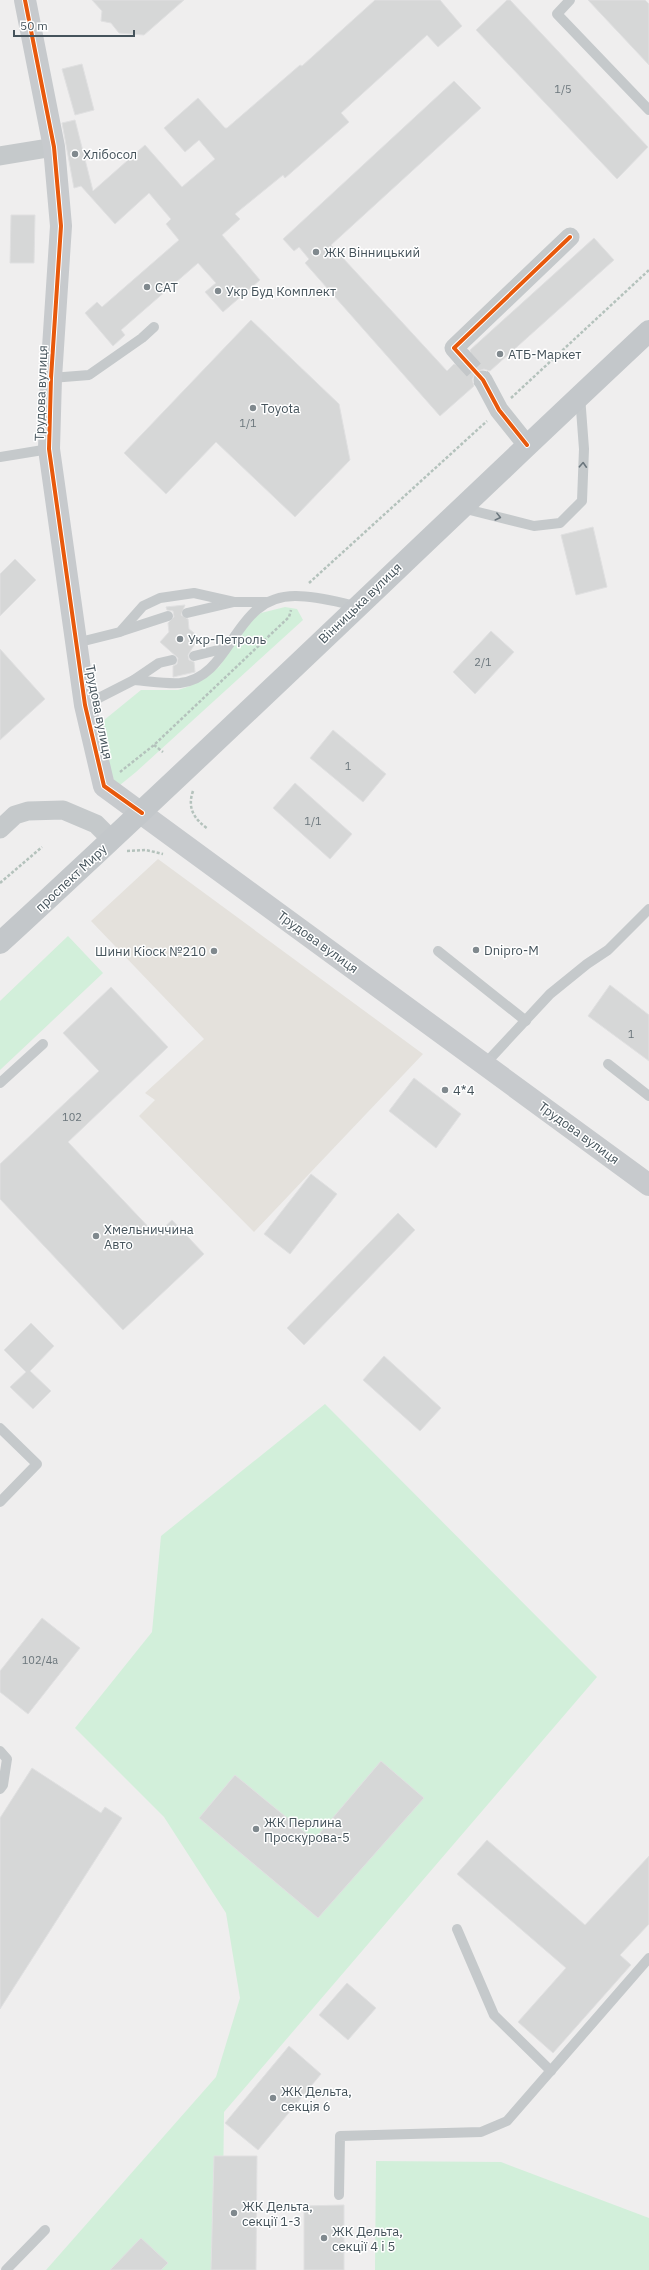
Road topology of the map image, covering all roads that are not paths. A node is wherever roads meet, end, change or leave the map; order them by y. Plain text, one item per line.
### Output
1 (25, 0) edge
2 (570, 0) edge
3 (649, 110) edge
4 (54, 147) junction
5 (0, 156) edge
6 (570, 237) dead end
7 (154, 327) dead end
8 (649, 331) edge
9 (461, 356) tunnel mouth
10 (51, 378) junction
11 (483, 380) tunnel mouth
12 (580, 395) junction
13 (527, 445) junction
14 (49, 449) junction
15 (0, 457) edge
16 (460, 508) junction
17 (234, 602) junction
18 (266, 602) junction
19 (356, 606) junction
20 (187, 614) dead end
21 (168, 616) dead end
22 (120, 632) junction
23 (76, 643) junction
24 (226, 648) junction
25 (194, 656) dead end
26 (172, 660) dead end
27 (134, 680) junction
28 (85, 705) junction
29 (14, 813) edge
30 (142, 813) junction
31 (0, 829) edge
32 (117, 847) junction
33 (649, 909) edge
34 (0, 943) edge
35 (438, 951) dead end
36 (526, 1021) junction
37 (43, 1044) dead end
38 (485, 1064) junction
39 (608, 1064) dead end
40 (0, 1083) edge
41 (649, 1096) edge
42 (649, 1185) edge
43 (0, 1428) edge
44 (0, 1502) edge
45 (0, 1751) edge
46 (0, 1789) edge
47 (457, 1929) dead end
48 (649, 1958) edge
49 (551, 2071) junction
50 (339, 2195) dead end
51 (45, 2230) dead end
52 (6, 2270) edge

1 - 4 street, Трудова вулиця
2 - 3 lane
4 - 5 street
4 - 10 street, Трудова вулиця
6 - 9 street
7 - 10 lane
8 - 12 main road, Вінницька вулиця
10 - 14 street, Трудова вулиця
11 - 13 street
12 - 13 main road, Вінницька вулиця
16 -> 12 lane
13 - 16 main road, Вінницька вулиця
14 - 15 lane
14 - 23 street, Трудова вулиця
16 - 19 main road, Вінницька вулиця
17 - 18 lane
17 - 20 lane
17 - 22 lane
18 - 19 lane
18 - 24 lane
19 - 30 main road, Вінницька вулиця
21 - 22 lane
22 - 23 lane
23 - 28 street, Трудова вулиця
24 - 25 lane
24 - 27 lane
26 - 27 lane
27 - 28 lane
28 - 30 street, Трудова вулиця
29 - 31 street
29 - 32 street
30 - 32 main road, проспект Миру
30 - 38 street, Трудова вулиця
32 - 34 main road, проспект Миру
33 - 36 lane
35 - 36 lane
36 - 38 lane
37 - 40 lane
38 - 42 street, Трудова вулиця
39 - 41 lane
43 - 44 lane
45 - 46 lane
47 - 49 lane
48 - 49 lane
49 - 50 lane
51 - 52 lane

